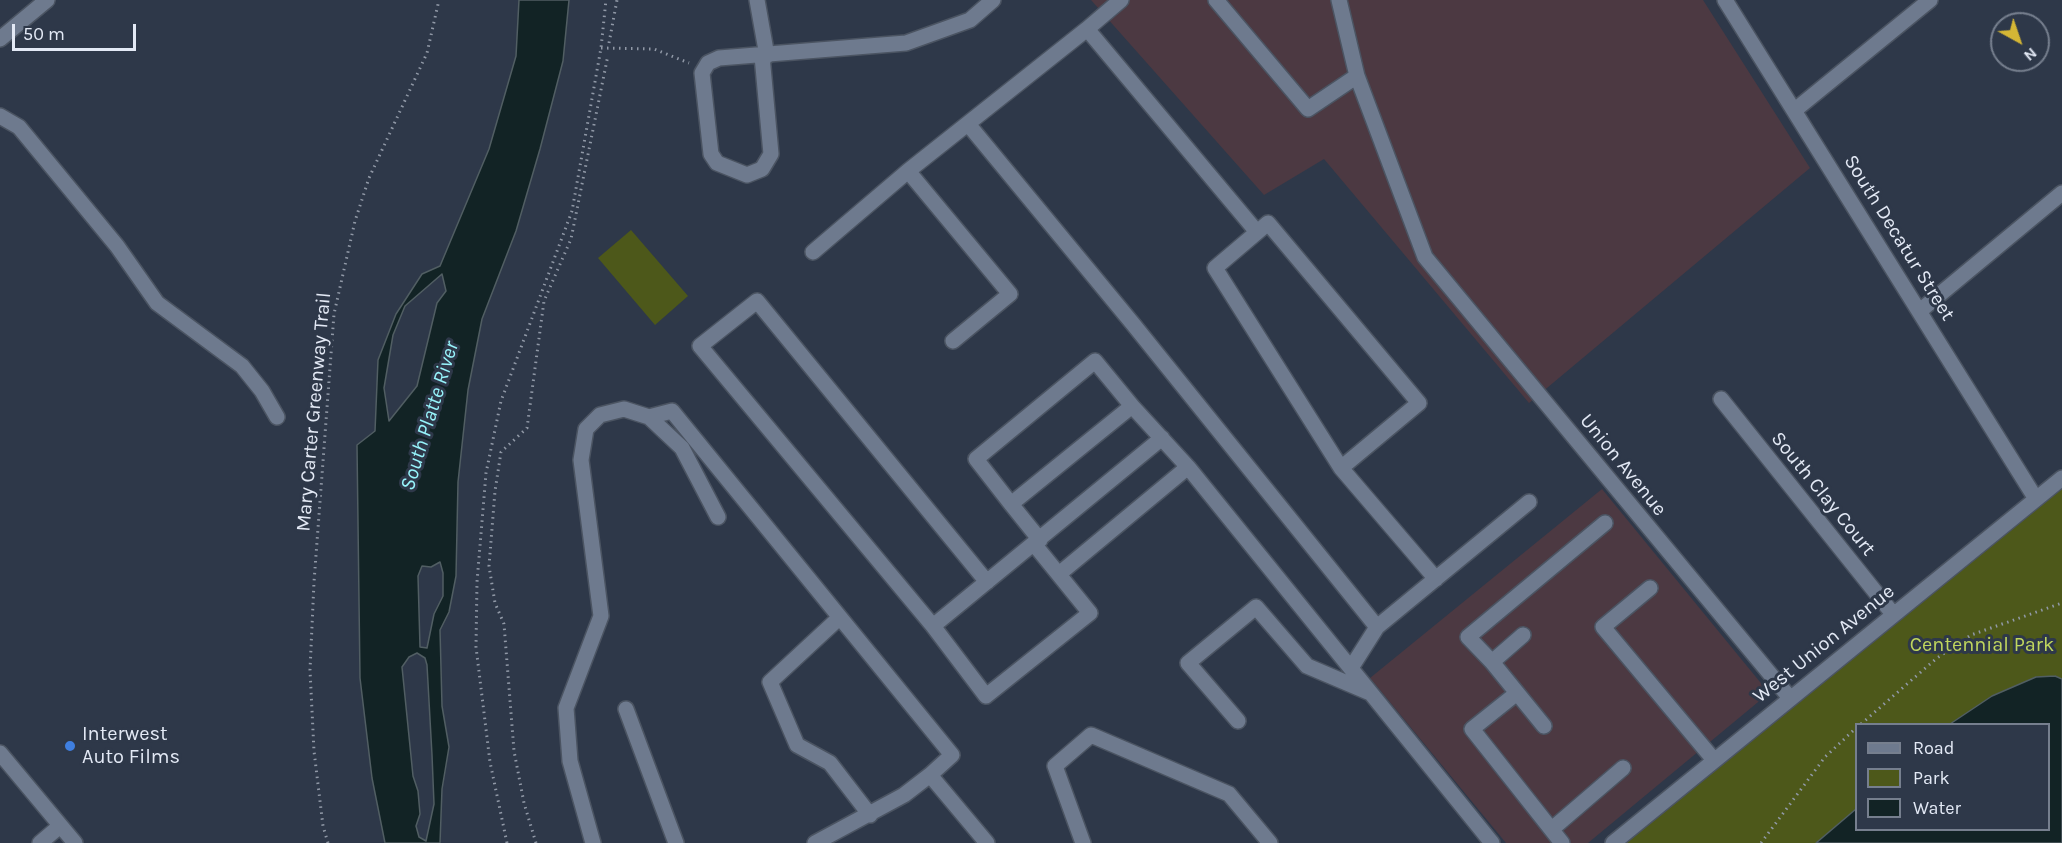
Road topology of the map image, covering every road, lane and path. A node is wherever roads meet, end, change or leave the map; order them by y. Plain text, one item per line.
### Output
1 (47, 0) edge
2 (439, 0) edge
3 (606, 0) edge
4 (617, 0) edge
5 (757, 0) edge
6 (993, 0) edge
7 (1121, 0) edge
8 (1216, 0) edge
9 (1339, 0) edge
10 (1725, 0) edge
11 (1930, 0) edge
12 (1087, 29) junction
13 (0, 39) edge
14 (609, 43) dead end
15 (601, 48) junction
16 (608, 55) dead end
17 (764, 56) junction
18 (702, 73) junction
19 (1357, 76) junction
20 (1795, 110) junction
21 (0, 116) edge
22 (968, 124) junction
23 (908, 171) junction
24 (2062, 193) edge
25 (1257, 232) junction
26 (813, 252) dead end
27 (1921, 310) junction
28 (953, 341) dead end
29 (1721, 399) dead end
30 (1132, 406) junction
31 (277, 417) dead end
32 (648, 417) junction
33 (1162, 438) junction
34 (1188, 467) junction
35 (1341, 468) junction
36 (2062, 478) edge
37 (2036, 498) junction
38 (1529, 502) dead end
39 (1011, 504) junction
40 (718, 517) dead end
41 (1605, 523) dead end
42 (1037, 542) junction
43 (1059, 574) junction
44 (1436, 579) junction
45 (987, 582) junction
46 (1650, 588) dead end
47 (2062, 603) edge
48 (1893, 614) junction
49 (839, 618) junction
50 (933, 626) junction
51 (1377, 627) junction
52 (1523, 635) dead end
53 (1491, 662) junction
54 (1351, 668) junction
55 (1371, 693) junction
56 (1517, 693) junction
57 (1790, 698) junction
58 (626, 709) dead end
59 (1238, 721) dead end
60 (1862, 723) edge
61 (1544, 726) dead end
62 (1855, 730) edge
63 (0, 753) edge
64 (1714, 760) junction
65 (1623, 768) dead end
66 (930, 775) junction
67 (870, 815) junction
68 (60, 826) junction
69 (1552, 830) junction
70 (40, 843) edge
71 (75, 843) edge
72 (328, 843) edge
73 (507, 843) edge
74 (536, 843) edge
75 (594, 843) edge
76 (676, 843) edge
77 (814, 843) edge
78 (987, 843) edge
79 (1083, 843) edge
80 (1270, 843) edge
81 (1492, 843) edge
82 (1562, 843) edge
83 (1613, 843) edge
84 (1761, 843) edge

1 - 13 street
2 - 72 path, Mary Carter Greenway Trail
3 - 15 path
4 - 14 path
5 - 17 street
6 - 17 street
7 - 12 street
8 - 19 street
9 - 19 street, Union Avenue
10 - 20 street, South Decatur Street
11 - 20 street
12 - 22 street
12 - 25 street
15 - 18 path
15 - 73 path
16 - 74 path
17 - 18 street
17 - 18 street
19 - 57 street, Union Avenue
20 - 27 street, South Decatur Street
21 - 31 street
22 - 23 street
22 - 51 street
23 - 26 street
23 - 28 street
24 - 27 street
25 - 35 street
25 - 35 street
27 - 37 street, South Decatur Street
29 - 48 street, South Clay Court
30 - 33 street
30 - 39 street
30 - 39 street
32 - 40 street
32 - 49 street
32 - 75 street
33 - 34 street
33 - 42 street
34 - 43 street
34 - 54 street
35 - 44 street
36 - 37 street, West Union Avenue
37 - 48 street, West Union Avenue
38 - 44 street
39 - 42 street
41 - 53 street
42 - 43 street
42 - 45 street
43 - 50 street
44 - 51 street
45 - 50 street
45 - 50 street
46 - 64 street
47 - 60 path
48 - 57 street, West Union Avenue
49 - 66 street
49 - 67 street
51 - 54 street
52 - 53 street
53 - 56 street
54 - 55 street
55 - 59 street
55 - 81 street
56 - 61 street
56 - 69 street
57 - 64 street, West Union Avenue
58 - 76 street
62 - 84 path
63 - 68 street
64 - 83 street, West Union Avenue
65 - 69 street
66 - 67 street
66 - 78 street
67 - 77 street
68 - 70 street
68 - 71 street
69 - 82 street
79 - 80 street

